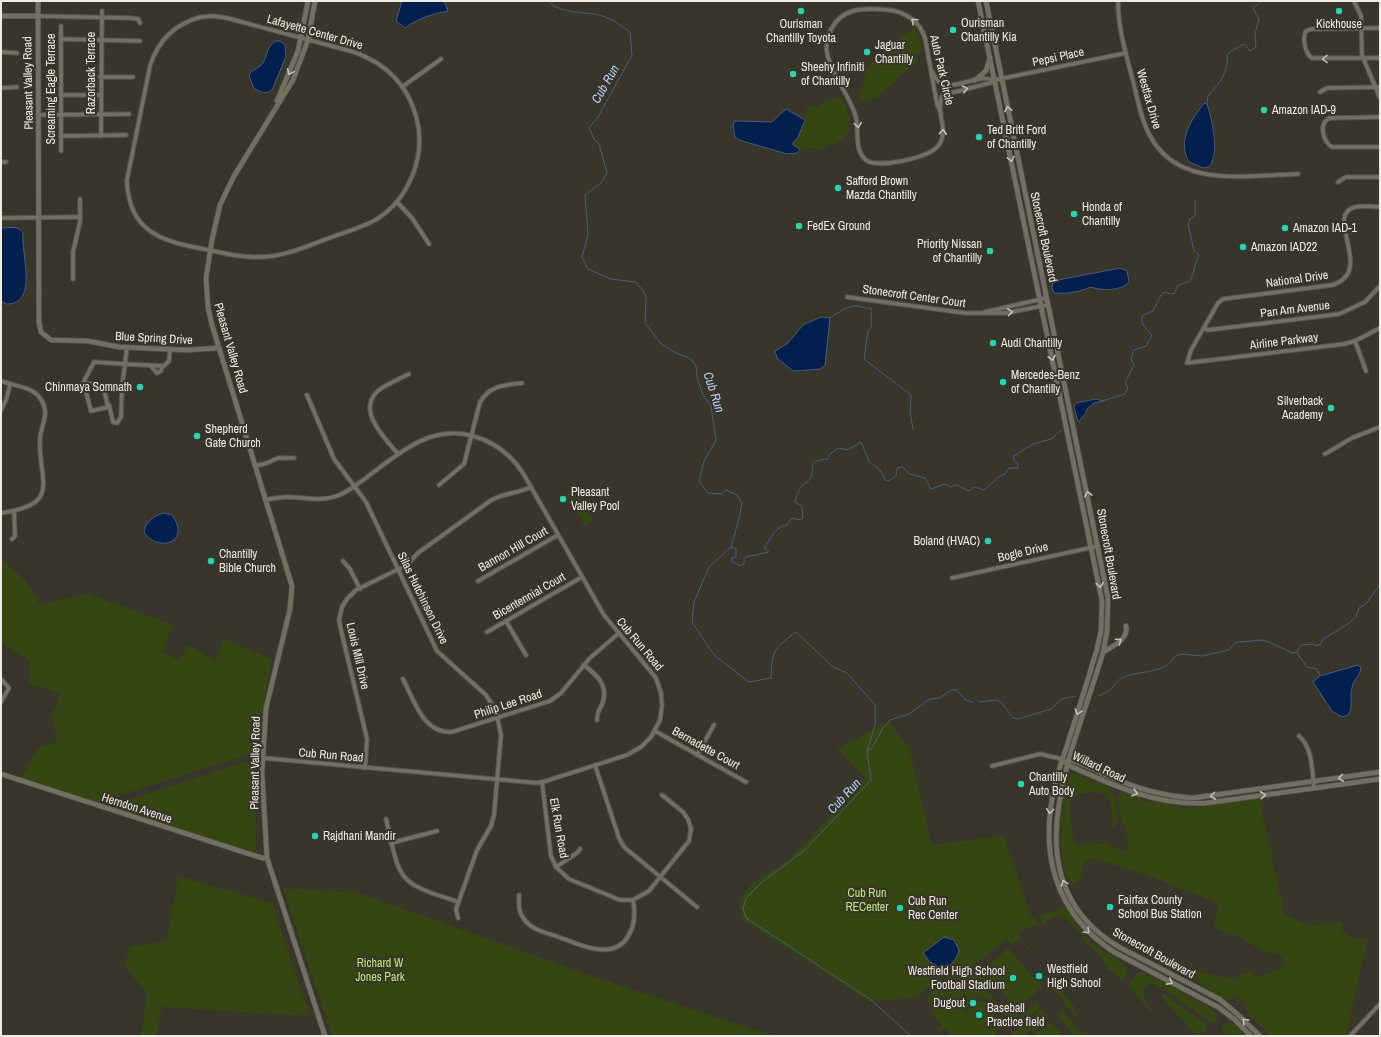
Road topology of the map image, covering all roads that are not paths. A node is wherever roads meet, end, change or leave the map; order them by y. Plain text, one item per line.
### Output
1 (38, 1) edge
2 (308, 1) edge
3 (314, 1) edge
4 (978, 1) edge
5 (986, 1) edge
6 (1118, 1) edge
7 (1354, 1) edge
8 (102, 12) dead end
9 (1, 16) edge
10 (37, 16) junction
11 (101, 18) junction
12 (140, 23) dead end
13 (61, 26) dead end
14 (1362, 28) junction
15 (1380, 28) edge
16 (301, 38) junction
17 (61, 39) junction
18 (101, 40) junction
19 (308, 40) junction
20 (140, 41) dead end
21 (1, 52) edge
22 (17, 53) dead end
23 (1126, 53) junction
24 (990, 57) junction
25 (1364, 58) junction
26 (1380, 58) edge
27 (441, 60) dead end
28 (932, 70) junction
29 (100, 77) junction
30 (133, 77) dead end
31 (1001, 78) junction
32 (975, 80) junction
33 (995, 80) junction
34 (402, 87) junction
35 (1, 88) edge
36 (17, 88) dead end
37 (1375, 88) junction
38 (1380, 88) edge
39 (1320, 92) dead end
40 (61, 95) junction
41 (100, 95) junction
42 (1380, 98) edge
43 (940, 103) joint
44 (276, 104) junction
45 (941, 113) junction
46 (39, 114) junction
47 (129, 114) dead end
48 (61, 115) junction
49 (101, 115) junction
50 (1380, 117) edge
51 (126, 135) dead end
52 (61, 136) junction
53 (101, 136) junction
54 (1380, 147) edge
55 (61, 151) dead end
56 (1, 162) edge
57 (6, 162) dead end
58 (1298, 174) dead end
59 (1380, 177) edge
60 (1338, 182) dead end
61 (80, 200) dead end
62 (397, 202) junction
63 (1380, 207) edge
64 (80, 217) junction
65 (1, 218) edge
66 (39, 218) junction
67 (429, 244) dead end
68 (210, 251) junction
69 (73, 279) dead end
70 (1380, 286) edge
71 (848, 297) dead end
72 (1046, 298) junction
73 (1040, 299) junction
74 (1047, 305) junction
75 (1041, 306) junction
76 (978, 314) junction
77 (1204, 328) junction
78 (1380, 328) edge
79 (88, 341) joint
80 (1355, 341) junction
81 (127, 347) junction
82 (219, 348) junction
83 (170, 349) junction
84 (1187, 363) joint
85 (125, 364) junction
86 (150, 366) junction
87 (162, 367) junction
88 (1366, 371) dead end
89 (409, 374) dead end
90 (1, 381) edge
91 (84, 383) junction
92 (522, 383) dead end
93 (10, 385) junction
94 (103, 385) junction
95 (122, 386) junction
96 (307, 395) dead end
97 (108, 405) junction
98 (1, 410) edge
99 (1380, 427) edge
100 (472, 436) junction
101 (398, 454) junction
102 (1325, 454) dead end
103 (294, 458) dead end
104 (255, 466) junction
105 (439, 485) dead end
106 (355, 487) junction
107 (531, 487) junction
108 (266, 500) junction
109 (14, 510) junction
110 (1, 513) edge
111 (558, 535) junction
112 (12, 539) dead end
113 (1098, 546) junction
114 (1092, 547) junction
115 (342, 561) dead end
116 (398, 571) junction
117 (582, 578) junction
118 (952, 578) dead end
119 (478, 581) dead end
120 (360, 588) junction
121 (506, 621) junction
122 (1126, 626) dead end
123 (486, 632) dead end
124 (619, 633) junction
125 (1103, 652) junction
126 (526, 655) dead end
127 (584, 665) junction
128 (1, 679) edge
129 (403, 680) dead end
130 (1, 702) edge
131 (498, 718) junction
132 (597, 720) dead end
133 (714, 725) dead end
134 (655, 731) junction
135 (1299, 736) dead end
136 (697, 755) junction
137 (263, 758) junction
138 (1062, 759) junction
139 (1070, 760) junction
140 (1068, 765) junction
141 (595, 766) junction
142 (992, 766) dead end
143 (365, 768) junction
144 (1380, 772) edge
145 (1, 774) edge
146 (497, 779) junction
147 (1380, 779) edge
148 (1314, 781) junction
149 (542, 782) junction
150 (746, 782) dead end
151 (1314, 788) junction
152 (662, 795) dead end
153 (386, 819) dead end
154 (437, 831) dead end
155 (391, 843) junction
156 (580, 849) dead end
157 (267, 858) junction
158 (556, 867) junction
159 (660, 878) junction
160 (519, 895) dead end
161 (633, 900) junction
162 (459, 902) junction
163 (697, 907) dead end
164 (458, 918) dead end
165 (1380, 1004) edge
166 (325, 1036) edge
167 (1251, 1036) edge
168 (1260, 1036) edge
169 (1350, 1036) edge

1 - 10 main road, Pleasant Valley Road
2 - 16 main road, Pleasant Valley Road
3 - 19 main road, Pleasant Valley Road
4 - 24 main road, Stonecroft Boulevard
5 - 31 main road, Stonecroft Boulevard
6 - 23 street, Westfax Drive
7 - 14 street
8 - 11 street, Razorback Terrace
9 - 10 main road
10 - 11 street
10 - 46 main road, Pleasant Valley Road
11 - 12 street
11 - 18 street, Razorback Terrace
13 - 17 street, Screaming Eagle Terrace
14 - 15 street
14 - 25 street
25 -> 14 street
16 - 19 street, Lafayette Center Drive
16 -> 44 main road, Pleasant Valley Road
16 - 68 street, Lafayette Center Drive
17 - 18 street
17 - 40 street, Screaming Eagle Terrace
18 - 20 street
18 - 29 street, Razorback Terrace
19 - 34 street, Lafayette Center Drive
19 - 44 main road, Pleasant Valley Road
21 - 22 street
23 - 31 street, Pepsi Place
23 - 58 street, Westfax Drive
24 - 32 main road
24 - 33 main road, Stonecroft Boulevard
25 - 26 street
25 - 37 street
27 - 34 street
28 - 32 street
28 - 45 street, Auto Park Circle
28 -> 45 street, Auto Park Circle
29 - 30 street
29 - 41 street, Razorback Terrace
31 - 33 street, Pepsi Place
72 -> 31 main road, Stonecroft Boulevard
32 - 33 street
43 -> 33 street, Pepsi Place
33 -> 73 main road, Stonecroft Boulevard
34 - 62 street, Lafayette Center Drive
35 - 36 street
37 - 38 street
37 - 39 street
37 - 42 street
40 - 41 street
40 - 48 street, Screaming Eagle Terrace
41 - 49 street, Razorback Terrace
43 - 45 street, Auto Park Circle
44 - 68 main road, Pleasant Valley Road
46 - 48 street
46 - 66 main road, Pleasant Valley Road
47 - 49 street
48 - 49 street
48 - 52 street, Screaming Eagle Terrace
49 - 53 street, Razorback Terrace
50 - 54 street
51 - 53 street
52 - 53 street
52 - 55 street, Screaming Eagle Terrace
56 - 57 street
59 - 60 street
61 - 64 street
62 - 67 street
62 - 68 street, Lafayette Center Drive
63 - 77 street, National Drive
64 - 66 street
64 - 69 street
65 - 66 street
66 - 79 main road, Pleasant Valley Road
68 - 82 main road, Pleasant Valley Road
70 - 77 street, Pan Am Avenue
71 - 76 street, Stonecroft Center Court
72 - 73 street, Stonecroft Center Court
72 - 74 main road, Stonecroft Boulevard
73 - 75 main road, Stonecroft Boulevard
73 - 76 street, Stonecroft Center Court
74 - 75 street, Stonecroft Center Court
113 -> 74 main road, Stonecroft Boulevard
76 -> 75 street, Stonecroft Center Court
75 -> 114 main road, Stonecroft Boulevard
77 - 84 street, National Drive
78 - 80 street, Airline Parkway
79 - 81 main road, Blue Spring Drive
80 - 84 street, Airline Parkway
80 - 88 street
81 - 83 main road, Blue Spring Drive
81 - 85 street
82 - 83 main road, Blue Spring Drive
82 - 104 main road, Pleasant Valley Road
83 - 87 street
85 - 86 street
85 - 91 street
85 - 95 street
86 - 87 street
86 - 87 street
89 - 101 street
90 - 93 street
91 - 94 street
91 - 97 street
92 - 100 street
93 - 98 street
93 - 109 street
94 - 95 street
94 - 97 street
95 - 97 street
96 - 106 street, Silas Hutchinson Drive
99 - 102 street
100 - 101 street, Cub Run Road
100 - 105 street
100 - 107 street, Cub Run Road
101 - 106 street, Cub Run Road
103 - 104 street
104 - 108 main road, Pleasant Valley Road
106 - 108 street, Cub Run Road
106 - 116 street, Silas Hutchinson Drive
107 - 111 street, Cub Run Road
107 - 116 street, Louis Mill Drive
108 - 137 main road, Pleasant Valley Road
109 - 110 street
109 - 112 street
111 - 117 street, Cub Run Road
111 - 119 street, Bannon Hill Court
113 - 114 street, Bogle Drive
113 - 125 main road, Stonecroft Boulevard
114 - 118 street, Bogle Drive
114 -> 138 main road, Stonecroft Boulevard
115 - 120 street
116 - 120 street, Louis Mill Drive
116 - 131 street, Silas Hutchinson Drive
117 - 121 street, Bicentennial Court
117 - 124 street, Cub Run Road
120 - 143 street, Louis Mill Drive
121 - 123 street, Bicentennial Court
121 - 126 street
125 -> 122 main road
124 - 127 street, Philip Lee Road
124 - 134 street, Cub Run Road
125 - 139 main road, Stonecroft Boulevard
127 - 131 street, Philip Lee Road
127 - 132 street
128 - 130 street
129 - 131 street, Philip Lee Road
131 - 146 street, Silas Hutchinson Drive
133 - 136 street
134 - 136 street, Bernadette Court
134 - 141 street, Cub Run Road
135 - 148 street
136 - 150 street, Bernadette Court
137 - 143 street, Cub Run Road
137 - 157 main road, Pleasant Valley Road
138 - 139 main road, Willard Road
138 - 140 main road, Willard Road
138 - 142 street
138 -> 167 main road, Stonecroft Boulevard
139 - 140 main road, Stonecroft Boulevard
148 -> 139 main road, Willard Road
140 -> 151 main road, Willard Road
168 -> 140 main road, Stonecroft Boulevard
141 - 149 street, Cub Run Road
141 - 159 street
143 - 146 street, Cub Run Road
144 -> 148 main road, Willard Road
145 - 157 main road, Herndon Avenue
146 - 149 street, Cub Run Road
146 - 162 street, Silas Hutchinson Drive
147 - 151 main road, Willard Road
148 - 151 street
149 - 158 street, Elk Run Road
152 - 159 street
153 - 155 street
154 - 155 street
155 - 162 street
156 - 158 street
157 - 166 main road, Pleasant Valley Road
158 - 161 street, Elk Run Road
159 - 161 street
159 - 163 street
160 - 161 street
162 - 164 street, Silas Hutchinson Drive
165 - 169 street

